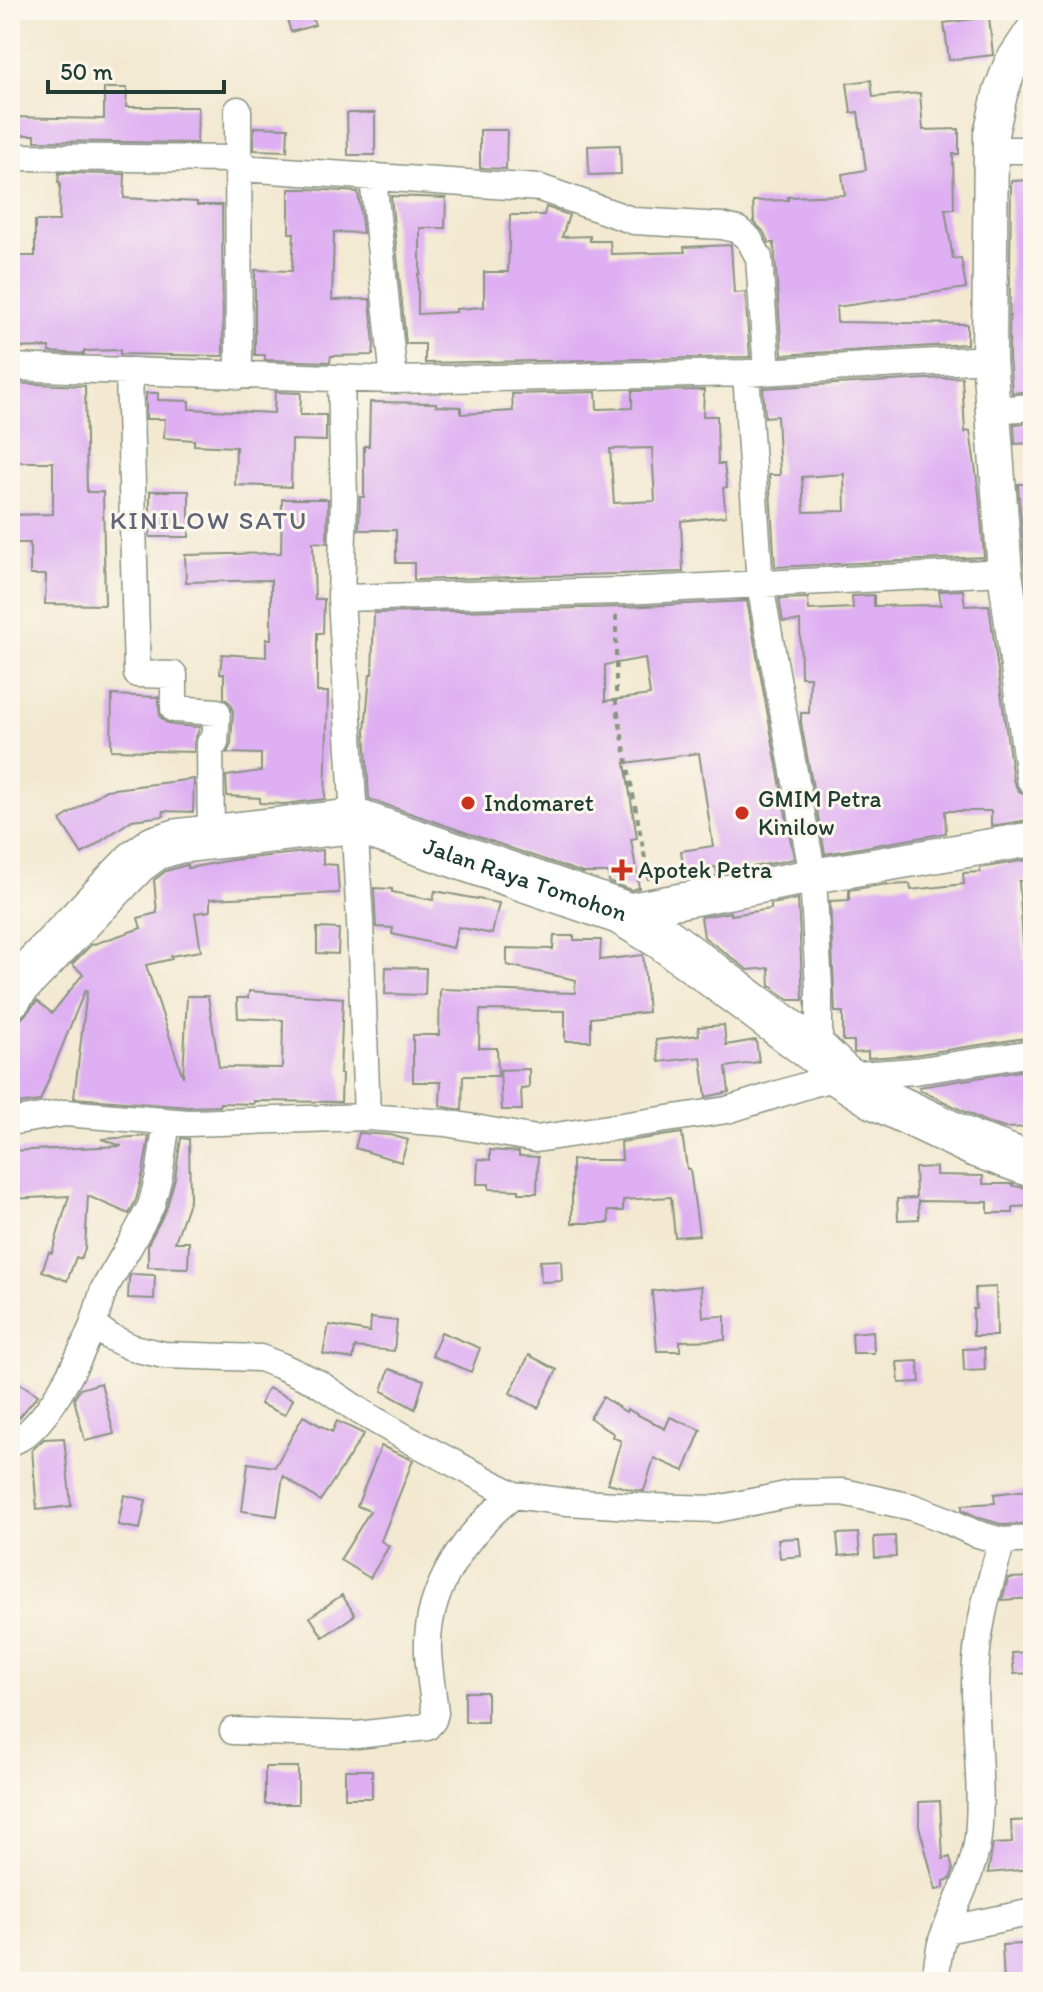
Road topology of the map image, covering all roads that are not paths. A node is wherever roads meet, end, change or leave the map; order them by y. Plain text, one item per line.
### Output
1 (1033, 31) edge
2 (238, 110) dead end
3 (990, 150) junction
4 (1033, 150) edge
5 (10, 157) edge
6 (240, 164) junction
7 (373, 178) junction
8 (989, 359) junction
9 (10, 367) edge
10 (129, 371) junction
11 (756, 372) junction
12 (239, 376) junction
13 (341, 380) junction
14 (394, 380) junction
15 (1033, 407) edge
16 (992, 410) junction
17 (1005, 572) junction
18 (760, 585) junction
19 (341, 598) junction
20 (1033, 777) edge
21 (355, 821) junction
22 (211, 837) junction
23 (1033, 839) edge
24 (813, 876) junction
25 (637, 909) junction
26 (10, 996) edge
27 (1033, 1053) edge
28 (831, 1065) junction
29 (367, 1117) junction
30 (167, 1121) junction
31 (10, 1122) edge
32 (1033, 1165) edge
33 (93, 1325) junction
34 (10, 1442) edge
35 (514, 1495) junction
36 (1033, 1539) edge
37 (1002, 1541) junction
38 (233, 1731) dead end
39 (1033, 1912) edge
40 (946, 1930) junction
41 (935, 1982) edge

1 - 3 street
2 - 6 street
3 - 4 street
3 - 8 street
5 - 6 street
6 - 7 street
6 - 12 street
7 - 11 street
7 - 14 street
8 - 11 street
8 - 16 street
9 - 10 street
10 - 12 street
10 - 22 street
11 - 14 street
11 - 18 street
12 - 13 street
13 - 14 street
13 - 19 street
15 - 16 street
16 - 17 street
17 - 18 street
17 - 20 street
18 - 19 street
18 - 24 street
19 - 21 street
21 - 22 highway, Jalan Raya Tomohon
21 - 25 highway, Jalan Raya Tomohon
21 - 29 street
22 - 26 highway, Jalan Raya Tomohon
23 - 24 street
24 - 25 street
24 - 28 street
25 - 28 highway, Jalan Raya Tomohon
27 - 28 street
28 - 29 street
28 - 32 highway, Jalan Raya Tomohon
29 - 30 street
30 - 31 street
30 - 33 street
33 - 34 street
33 - 35 street
35 - 37 street
35 - 38 street
36 - 37 street
37 - 40 street
39 - 40 street
40 - 41 street

